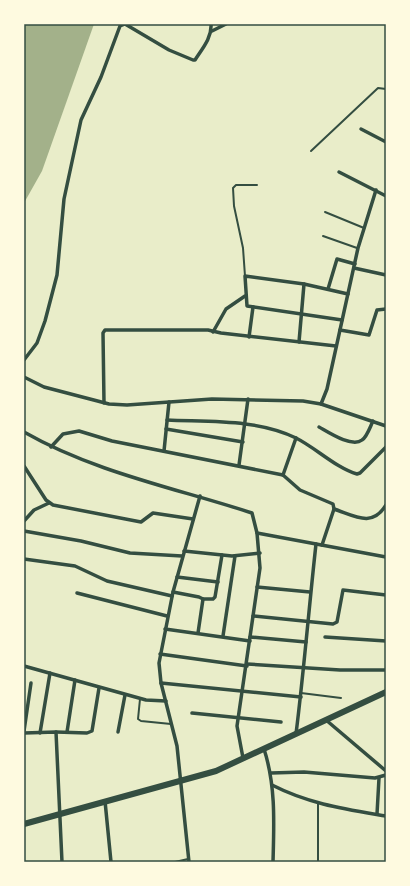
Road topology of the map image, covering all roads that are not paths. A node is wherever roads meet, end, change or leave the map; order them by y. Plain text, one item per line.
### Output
1 (211, 24) edge
2 (226, 24) edge
3 (212, 31) junction
4 (386, 89) edge
5 (361, 129) dead end
6 (386, 142) edge
7 (311, 151) dead end
8 (338, 172) dead end
9 (257, 185) dead end
10 (376, 190) junction
11 (386, 196) edge
12 (325, 212) dead end
13 (364, 228) junction
14 (323, 236) dead end
15 (358, 248) junction
16 (354, 266) junction
17 (386, 275) edge
18 (245, 276) junction
19 (304, 284) junction
20 (328, 289) junction
21 (348, 294) junction
22 (245, 296) junction
23 (252, 307) junction
24 (386, 309) edge
25 (301, 314) junction
26 (342, 320) junction
27 (340, 330) junction
28 (214, 332) junction
29 (249, 336) junction
30 (299, 342) junction
31 (336, 346) junction
32 (24, 360) edge
33 (24, 377) edge
34 (248, 399) junction
35 (169, 402) junction
36 (104, 403) junction
37 (321, 404) junction
38 (167, 420) junction
39 (373, 421) junction
40 (245, 424) junction
41 (386, 426) edge
42 (319, 427) dead end
43 (166, 429) junction
44 (24, 432) edge
45 (296, 438) junction
46 (243, 442) junction
47 (52, 447) junction
48 (386, 448) edge
49 (164, 451) junction
50 (239, 465) junction
51 (24, 466) edge
52 (283, 475) junction
53 (200, 496) junction
54 (49, 503) junction
55 (386, 505) edge
56 (334, 509) junction
57 (193, 519) junction
58 (24, 521) edge
59 (24, 531) edge
60 (257, 533) junction
61 (316, 544) junction
62 (322, 545) junction
63 (184, 551) junction
64 (260, 553) junction
65 (222, 555) junction
66 (182, 556) junction
67 (235, 556) junction
68 (386, 557) edge
69 (24, 558) edge
70 (177, 576) junction
71 (218, 582) junction
72 (257, 587) junction
73 (310, 592) junction
74 (77, 593) dead end
75 (172, 594) junction
76 (386, 595) edge
77 (203, 599) junction
78 (167, 616) junction
79 (253, 616) junction
80 (307, 622) junction
81 (165, 629) junction
82 (198, 633) junction
83 (223, 636) junction
84 (325, 638) dead end
85 (250, 639) junction
86 (386, 641) edge
87 (306, 642) junction
88 (160, 654) junction
89 (247, 665) junction
90 (24, 666) edge
91 (304, 668) junction
92 (386, 670) edge
93 (50, 673) junction
94 (75, 680) junction
95 (31, 683) dead end
96 (161, 683) junction
97 (99, 688) junction
98 (242, 690) junction
99 (386, 692) edge
100 (125, 695) junction
101 (301, 695) junction
102 (341, 698) dead end
103 (140, 699) junction
104 (166, 700) junction
105 (192, 713) dead end
106 (238, 718) junction
107 (326, 720) junction
108 (281, 722) dead end
109 (172, 724) junction
110 (24, 732) edge
111 (56, 732) junction
112 (67, 732) junction
113 (118, 732) dead end
114 (40, 733) junction
115 (295, 734) junction
116 (264, 749) junction
117 (243, 758) junction
118 (386, 771) edge
119 (270, 773) junction
120 (386, 775) edge
121 (379, 778) junction
122 (182, 781) junction
123 (272, 785) junction
124 (105, 801) junction
125 (318, 804) junction
126 (59, 814) junction
127 (377, 814) junction
128 (386, 816) edge
129 (24, 824) edge
130 (189, 860) edge
131 (62, 862) edge
132 (111, 862) edge
133 (176, 862) edge
134 (273, 862) edge
135 (318, 862) edge

1 - 3 street
2 - 3 street
3 - 32 street
4 - 7 lane
5 - 6 street
8 - 10 street
9 - 18 lane
10 - 11 street
10 - 13 street
12 - 13 lane
13 - 15 street
14 - 15 lane
15 - 16 street
16 - 17 street
16 - 20 street
16 - 21 street
18 - 19 street
18 - 22 street
19 - 20 street
19 - 25 street
20 - 21 street
21 - 26 street
22 - 23 street
22 - 28 street
23 - 25 street
23 - 29 street
24 - 27 street
25 - 26 street
25 - 30 street
26 - 27 street
27 - 31 street
28 - 29 street
28 - 36 street
29 - 30 street
30 - 31 street
31 - 37 street
33 - 36 street
34 - 35 street
34 - 37 street
34 - 40 street
35 - 36 street
35 - 38 street
37 - 39 street
38 - 40 street
38 - 43 street
39 - 41 street
39 - 42 street
40 - 45 street
40 - 46 street
43 - 46 street
43 - 49 street
44 - 47 street
45 - 48 street
45 - 52 street
46 - 50 street
47 - 49 street
47 - 53 street
49 - 50 street
50 - 52 street
51 - 54 street
52 - 56 street
53 - 57 street
53 - 60 street
54 - 57 street
54 - 58 street
55 - 56 street
56 - 62 street
57 - 63 street
59 - 66 street
60 - 61 street
60 - 64 street
61 - 62 street
61 - 73 street
62 - 68 street
63 - 65 street
63 - 66 street
64 - 67 street
64 - 72 street
65 - 67 street
65 - 71 street
66 - 70 street
67 - 83 street
69 - 75 street
70 - 71 street
70 - 75 street
71 - 77 street
72 - 73 street
72 - 79 street
73 - 80 street
74 - 78 street
75 - 77 street
75 - 78 street
76 - 80 street
77 - 82 street
78 - 81 street
79 - 80 street
79 - 85 street
80 - 87 street
81 - 82 street
81 - 88 street
82 - 83 street
83 - 85 street
84 - 86 street
85 - 87 street
85 - 89 street
87 - 91 street
88 - 89 street
88 - 96 street
89 - 91 street
89 - 98 street
90 - 93 street
91 - 92 street
91 - 101 street
93 - 94 street
93 - 114 street
94 - 97 street
94 - 112 street
95 - 110 street
96 - 98 street
96 - 104 street
97 - 100 street
97 - 112 street
98 - 101 street
98 - 106 street
99 - 107 highway
100 - 103 street
100 - 113 street
101 - 102 lane
101 - 115 street
103 - 104 street
103 - 109 lane
104 - 109 street
105 - 106 street
106 - 108 street
106 - 117 street
107 - 115 highway
107 - 118 street
109 - 122 street
110 - 114 street
111 - 112 street
111 - 114 street
111 - 126 street
115 - 116 highway
116 - 117 highway
116 - 119 street
117 - 122 highway
119 - 121 street
119 - 123 street
120 - 121 street
121 - 127 street
122 - 124 highway
122 - 130 street
123 - 125 street
123 - 134 street
124 - 126 highway
124 - 132 street
125 - 127 street
125 - 135 lane
126 - 129 highway
126 - 131 street
127 - 128 street
130 - 133 lane

